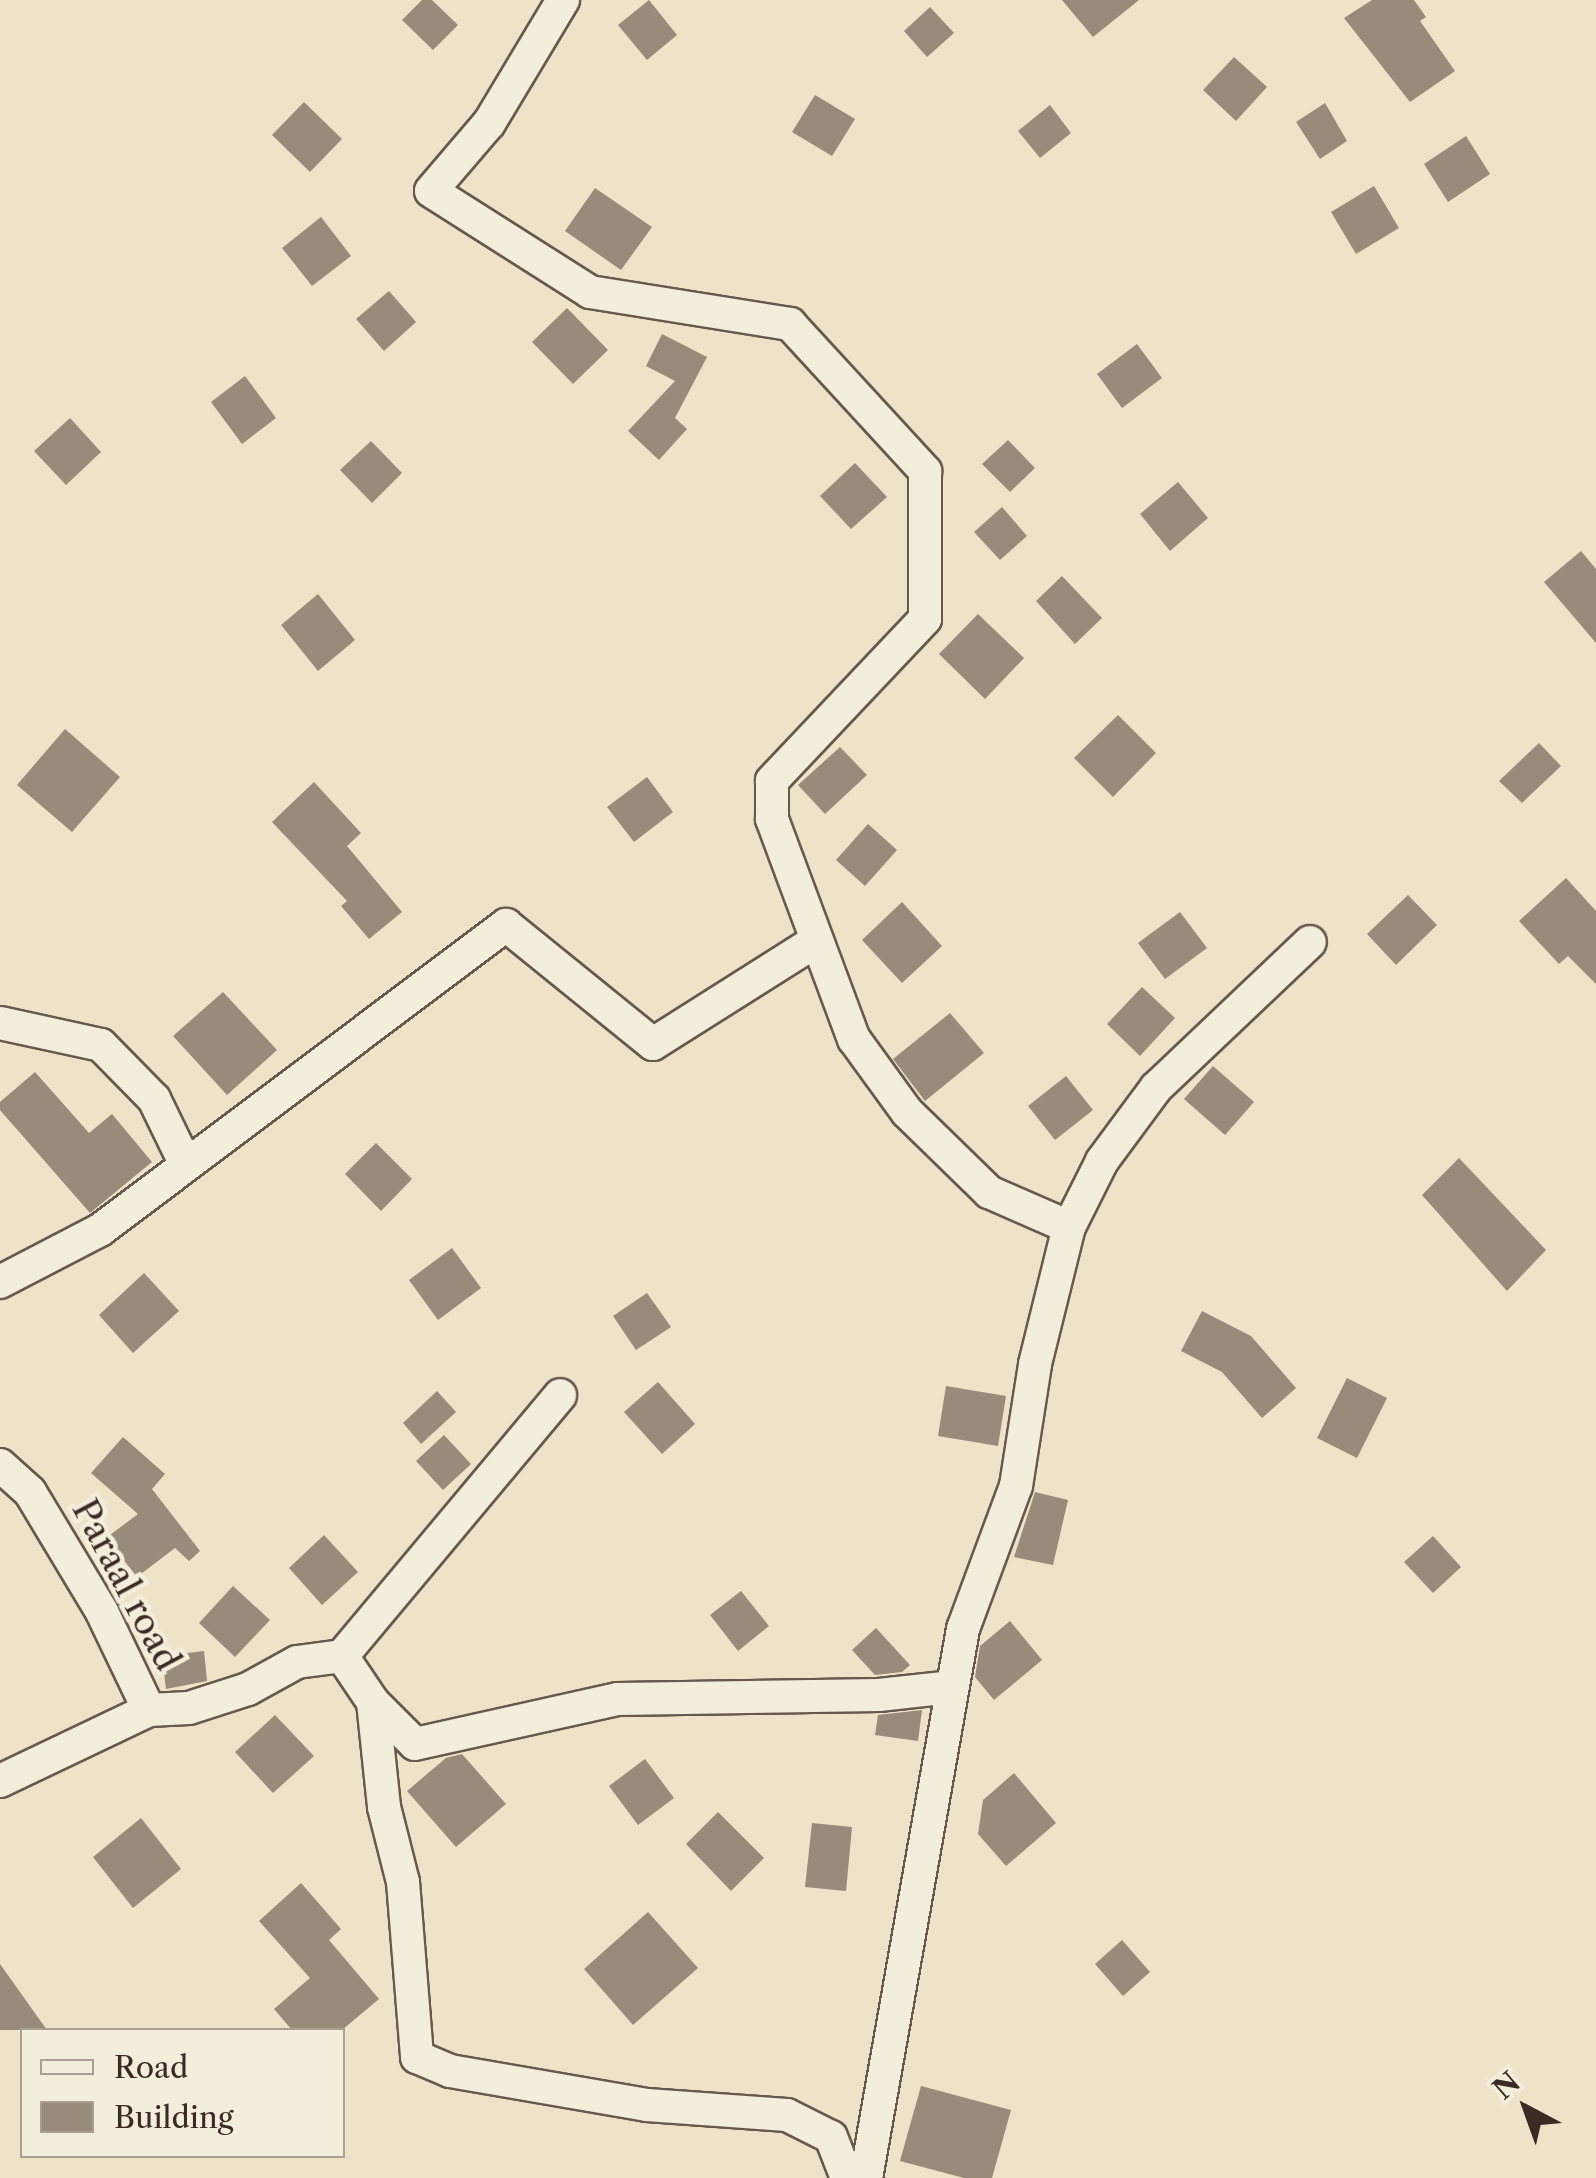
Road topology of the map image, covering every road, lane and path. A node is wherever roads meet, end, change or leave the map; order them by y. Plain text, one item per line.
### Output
1 (563, 0) edge
2 (816, 941) junction
3 (1310, 942) dead end
4 (0, 1023) edge
5 (186, 1166) junction
6 (1069, 1227) junction
7 (0, 1282) edge
8 (560, 1396) dead end
9 (0, 1465) edge
10 (342, 1656) junction
11 (951, 1687) junction
12 (373, 1702) junction
13 (150, 1710) junction
14 (0, 1782) edge
15 (847, 2178) edge
16 (866, 2178) edge

1 - 2 street
2 - 5 street
2 - 6 street
3 - 6 street
4 - 5 street
5 - 7 street
6 - 11 street
8 - 10 street
9 - 13 street, Paraal road
10 - 12 street
10 - 13 street
11 - 12 street
11 - 16 street
12 - 15 street
13 - 14 street, Paraal road

